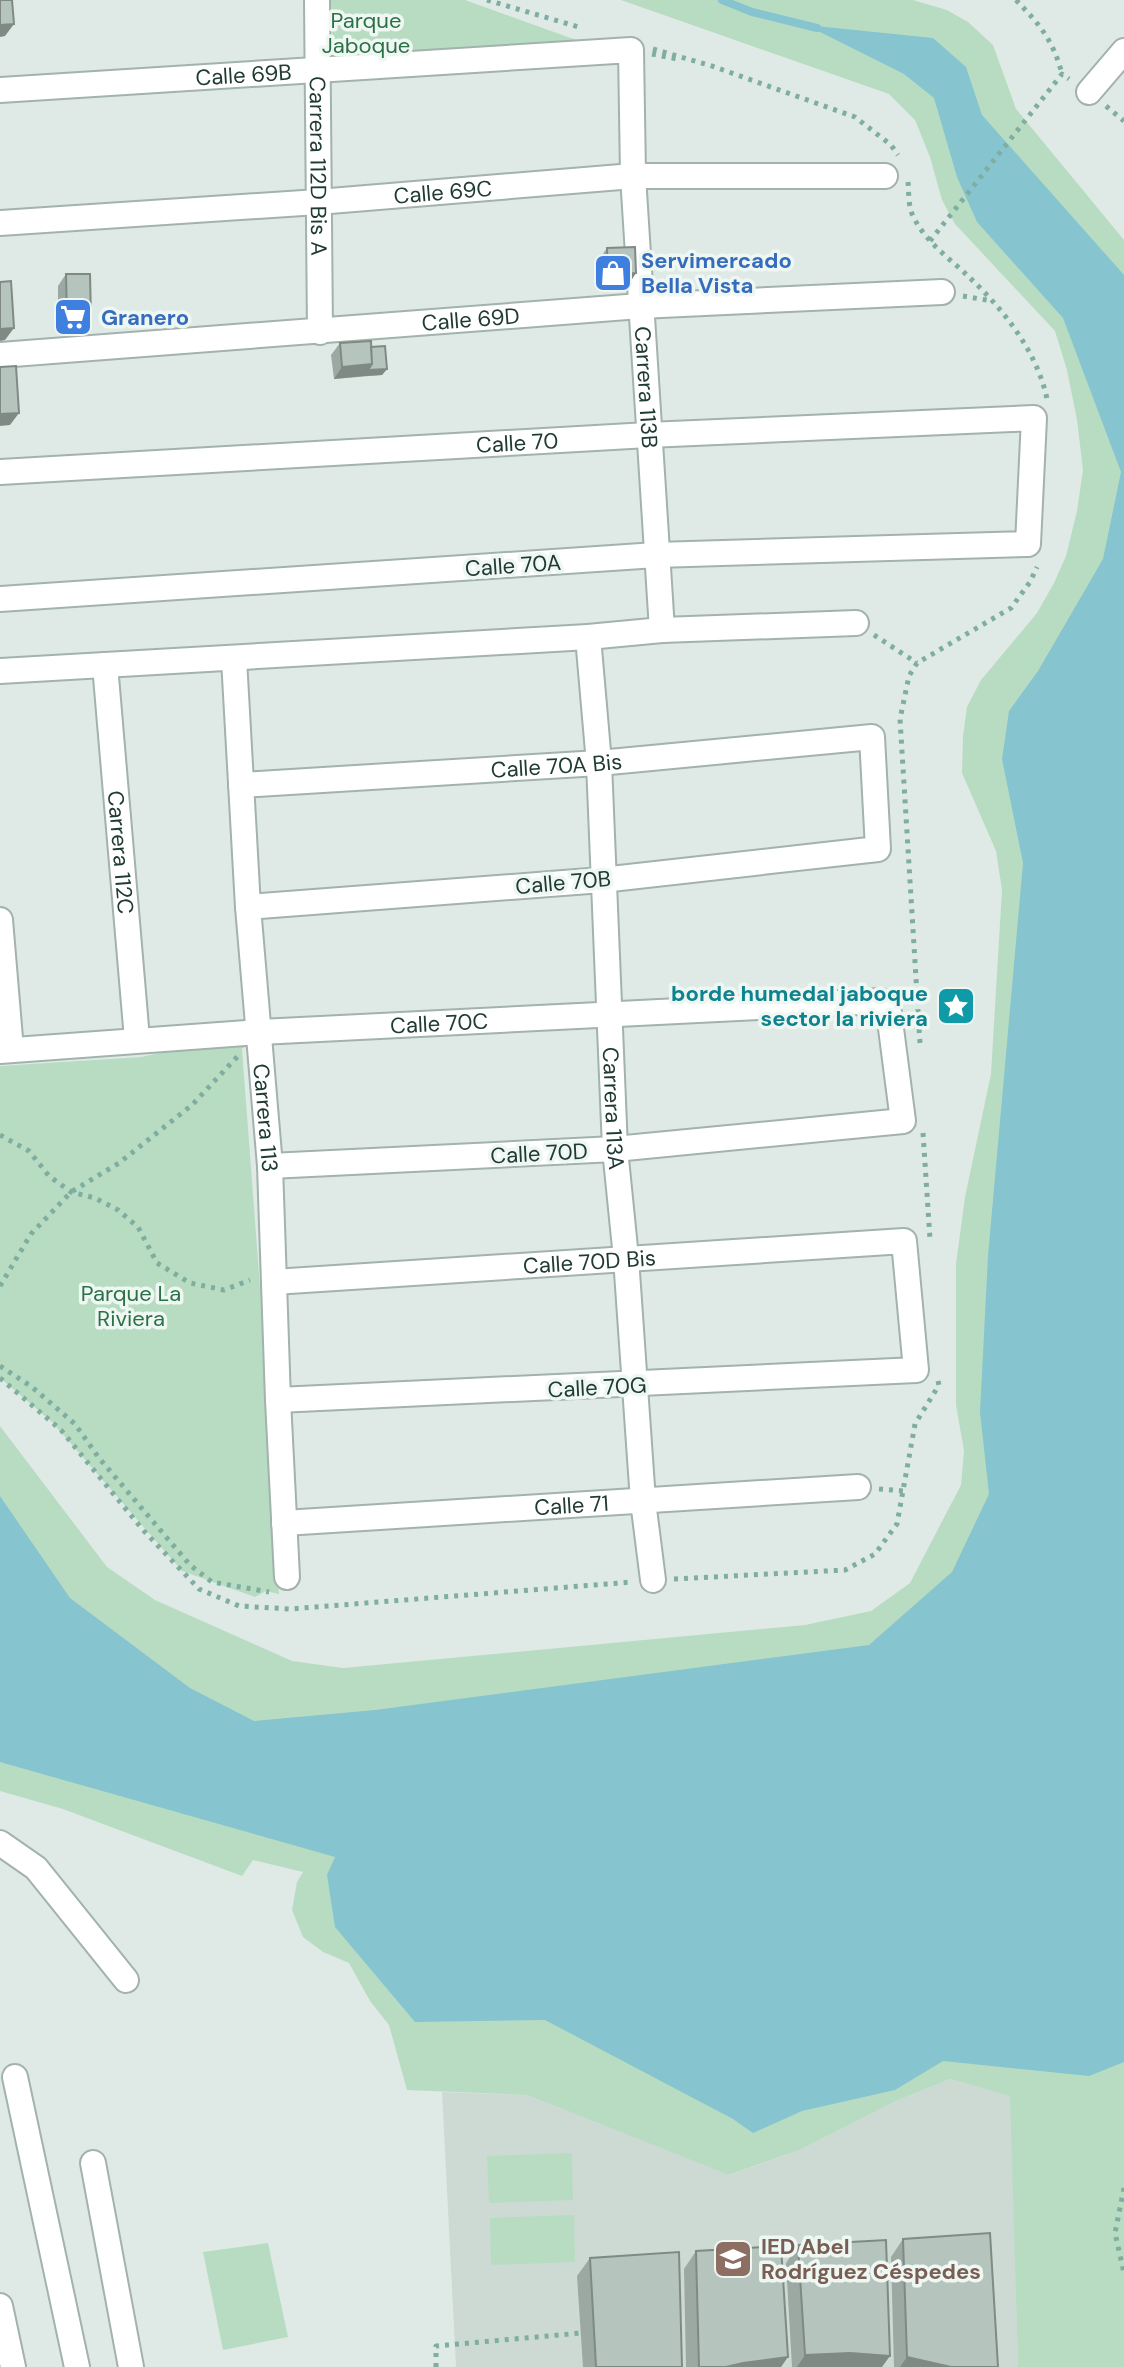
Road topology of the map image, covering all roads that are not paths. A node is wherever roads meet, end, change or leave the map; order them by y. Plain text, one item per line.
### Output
1 (317, 0) edge
2 (642, 49) joint
3 (1124, 51) edge
4 (320, 70) junction
5 (0, 90) edge
6 (1089, 92) dead end
7 (900, 173) road end
8 (633, 176) junction
9 (318, 202) junction
10 (0, 223) edge
11 (942, 292) dead end
12 (640, 306) junction
13 (320, 332) junction
14 (0, 355) edge
15 (648, 435) junction
16 (0, 472) edge
17 (1028, 544) joint
18 (656, 555) junction
19 (0, 599) edge
20 (856, 623) road end
21 (662, 630) junction
22 (588, 637) junction
23 (234, 659) junction
24 (105, 665) junction
25 (0, 671) edge
26 (599, 763) junction
27 (241, 785) junction
28 (878, 849) joint
29 (602, 880) junction
30 (248, 907) junction
31 (0, 920) edge
32 (609, 1013) junction
33 (260, 1032) junction
34 (137, 1039) junction
35 (6, 1050) edge
36 (903, 1121) joint
37 (615, 1149) junction
38 (270, 1166) junction
39 (626, 1258) junction
40 (274, 1276) junction
41 (916, 1370) joint
42 (635, 1385) junction
43 (278, 1400) junction
44 (858, 1487) dead end
45 (643, 1501) junction
46 (284, 1523) junction
47 (653, 1580) dead end
48 (283, 1586) road end
49 (0, 1843) edge
50 (126, 1980) dead end
51 (15, 2077) dead end
52 (93, 2163) dead end
53 (0, 2306) edge
54 (13, 2367) edge
55 (77, 2367) edge
56 (131, 2367) edge

1 - 4 street, Carrera 112D Bis A
2 - 4 street, Calle 69B
2 - 8 street, Carrera 113B
3 - 6 street
4 - 5 street, Calle 69B
4 - 9 street, Carrera 112D Bis A
7 - 8 street, Calle 69C
8 - 9 street, Calle 69C
8 - 12 street, Carrera 113B
9 - 10 street, Calle 69C
9 - 13 street, Carrera 112D Bis A
11 - 12 street, Calle 69D
12 - 13 street, Calle 69D
12 - 15 street, Carrera 113B
13 - 14 street, Calle 69D
15 - 16 street, Calle 70
15 - 17 street, Calle 70
15 - 18 street, Carrera 113B
17 - 18 street, Calle 70A
18 - 19 street, Calle 70A
18 - 21 street, Carrera 113B
20 - 21 street
21 - 22 street
22 - 23 street
22 - 26 street, Carrera 113A
23 - 24 street
23 - 27 street, Carrera 113
24 - 25 street
24 - 34 street, Carrera 112C
26 - 27 street, Calle 70A Bis
26 - 28 street, Calle 70A Bis
26 - 29 street, Carrera 113A
27 - 30 street, Carrera 113
28 - 29 street, Calle 70B
29 - 30 street, Calle 70B
29 - 32 street, Carrera 113A
30 - 33 street, Carrera 113
31 - 35 street
32 - 33 street, Calle 70C
32 - 36 street, Calle 70C
32 - 37 street, Carrera 113A
33 - 34 street, Calle 70C
33 - 38 street, Carrera 113
34 - 35 street, Calle 70C
36 - 37 street, Calle 70D
37 - 38 street, Calle 70D
37 - 39 street, Carrera 113A
38 - 40 street, Carrera 113
39 - 40 street, Calle 70D Bis
39 - 41 street, Calle 70D Bis
39 - 42 street, Carrera 113A
40 - 43 street, Carrera 113
41 - 42 street, Calle 70G
42 - 43 street, Calle 70G
42 - 45 street, Carrera 113A
43 - 46 street, Carrera 113
44 - 45 street, Calle 71
45 - 46 street, Calle 71
45 - 47 street, Carrera 113A
46 - 48 street, Carrera 113
49 - 50 street
51 - 55 street
52 - 56 street
53 - 54 street

